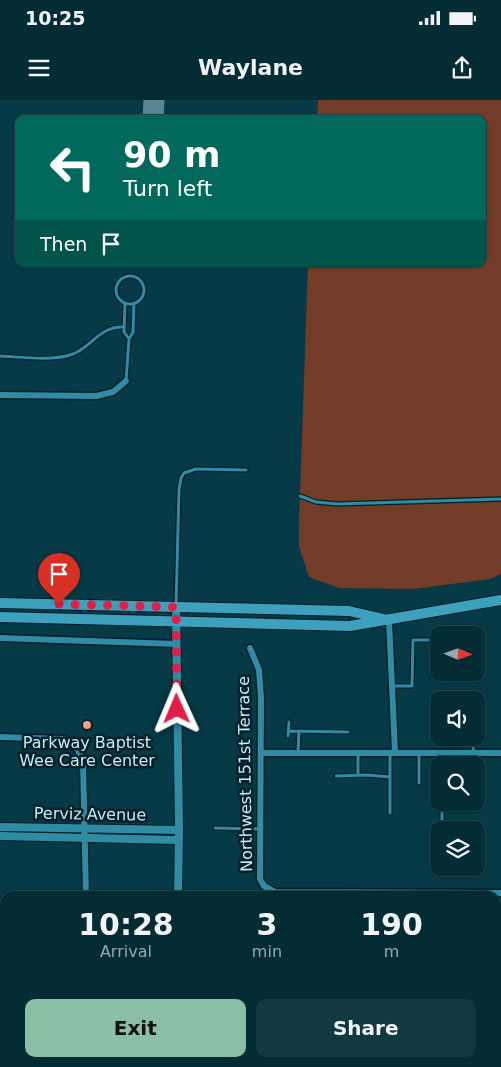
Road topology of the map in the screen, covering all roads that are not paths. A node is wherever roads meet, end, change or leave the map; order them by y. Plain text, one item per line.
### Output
1 (125, 303) junction
2 (134, 303) junction
3 (124, 327) junction
4 (129, 339) junction
5 (0, 356) edge
6 (126, 381) joint
7 (0, 395) edge
8 (246, 470) dead end
9 (300, 496) dead end
10 (501, 499) edge
11 (501, 600) edge
12 (0, 603) edge
13 (176, 607) junction
14 (0, 617) edge
15 (389, 620) junction
16 (177, 621) junction
17 (0, 638) edge
18 (430, 640) edge
19 (177, 644) junction
20 (250, 648) dead end
21 (392, 686) junction
22 (289, 722) dead end
23 (288, 731) junction
24 (299, 731) junction
25 (348, 732) dead end
26 (288, 736) dead end
27 (0, 737) edge
28 (473, 746) edge
29 (393, 752) junction
30 (419, 752) junction
31 (442, 752) junction
32 (261, 753) junction
33 (358, 753) junction
34 (473, 753) junction
35 (501, 753) edge
36 (298, 754) junction
37 (442, 756) edge
38 (358, 775) junction
39 (336, 776) dead end
40 (390, 777) junction
41 (420, 782) dead end
42 (390, 813) dead end
43 (0, 827) edge
44 (85, 827) junction
45 (215, 828) dead end
46 (261, 829) junction
47 (179, 830) junction
48 (0, 836) edge
49 (85, 838) junction
50 (178, 840) junction
51 (268, 888) junction
52 (86, 891) edge
53 (178, 891) edge
54 (266, 891) edge
55 (273, 891) edge

1 - 2 lane
1 - 2 lane
1 - 3 lane
2 - 4 lane
3 - 4 lane
3 - 5 lane
4 - 6 lane
6 - 7 street
8 - 13 lane
9 - 10 lane
11 - 15 main road
12 - 13 main road
13 - 15 main road
13 - 16 street
14 - 16 main road
15 - 16 main road
15 - 21 street
16 - 19 street
17 - 19 street
18 - 21 lane
19 - 47 street
20 - 32 street, Northwest 151st Terrace
21 - 29 street
22 - 23 lane
23 - 24 lane
23 - 26 lane
24 - 25 lane
24 - 36 lane
27 - 44 street
28 - 34 lane
29 - 30 street
29 - 33 street
29 - 40 lane
30 - 31 street
30 - 41 lane
31 - 34 street
31 - 37 lane
32 - 36 street
32 - 46 street, Northwest 151st Terrace
33 - 36 street
33 - 38 lane
34 - 35 street
38 - 39 lane
38 - 40 lane
40 - 42 lane
43 - 44 street, Perviz Avenue
44 - 47 street, Perviz Avenue
44 - 49 street
45 - 46 lane
46 - 51 street, Northwest 151st Terrace
47 - 50 street
48 - 49 street, Perviz Avenue
49 - 50 street, Perviz Avenue
49 - 52 street
50 - 53 street
51 - 54 lane
51 - 55 street, Northwest 151st Terrace

